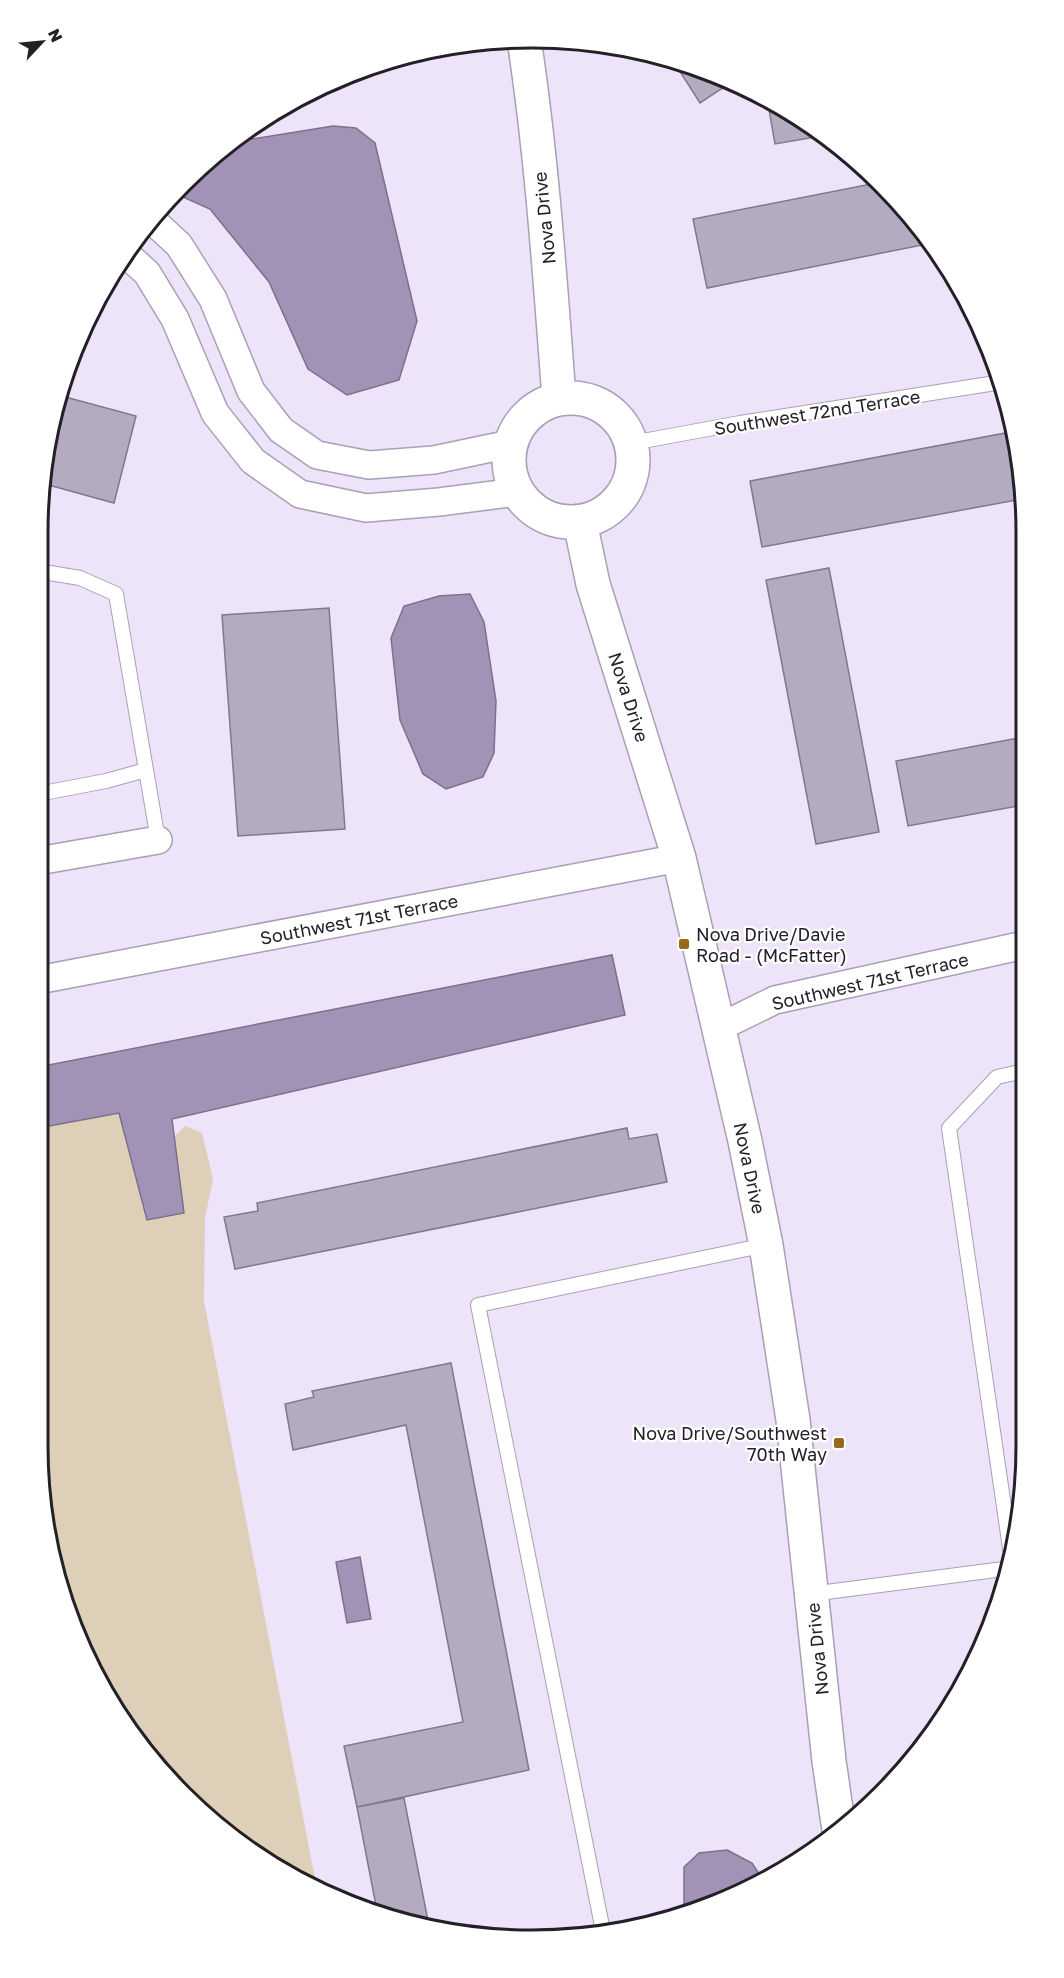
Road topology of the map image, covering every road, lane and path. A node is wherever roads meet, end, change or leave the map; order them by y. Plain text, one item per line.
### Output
1 (525, 48) edge
2 (158, 225) edge
3 (132, 260) edge
4 (992, 383) edge
5 (559, 398) junction
6 (632, 443) junction
7 (510, 444) junction
8 (517, 492) junction
9 (579, 522) junction
10 (48, 573) edge
11 (146, 770) junction
12 (48, 793) edge
13 (158, 840) joint
14 (679, 858) junction
15 (48, 859) edge
16 (1016, 947) edge
17 (48, 978) edge
18 (720, 1028) junction
19 (1016, 1073) edge
20 (766, 1245) junction
21 (1008, 1534) edge
22 (1000, 1569) edge
23 (811, 1594) junction
24 (838, 1821) edge
25 (602, 1925) edge

1 - 5 street, Nova Drive
2 - 7 street
3 - 8 street
4 - 6 lane, Southwest 72nd Terrace
5 - 6 street
5 - 7 street
6 - 9 street
7 - 8 street
8 - 9 street
9 - 14 street, Nova Drive
10 - 11 lane
11 - 12 lane
11 - 13 lane
13 - 15 street
14 - 17 street, Southwest 71st Terrace
14 - 18 street, Nova Drive
16 - 18 street, Southwest 71st Terrace
18 - 20 street, Nova Drive
19 - 21 lane
20 - 23 street, Nova Drive
20 - 25 lane
22 - 23 lane
23 - 24 street, Nova Drive

